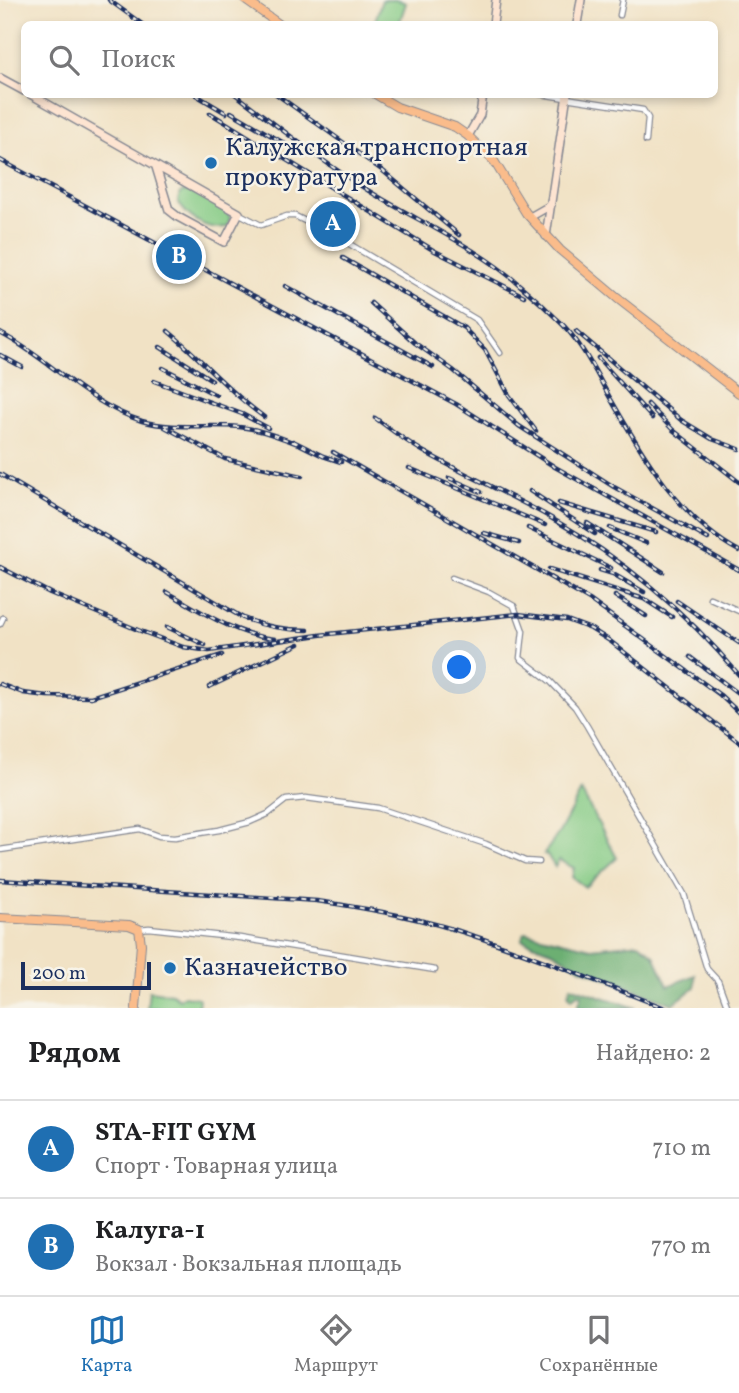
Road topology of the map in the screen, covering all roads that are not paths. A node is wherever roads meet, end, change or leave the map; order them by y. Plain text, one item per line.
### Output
1 (245, 0) edge
2 (496, 0) edge
3 (581, 0) edge
4 (623, 0) edge
5 (620, 15) dead end
6 (275, 21) edge
7 (493, 21) edge
8 (578, 21) edge
9 (0, 78) edge
10 (21, 89) edge
11 (37, 98) edge
12 (382, 98) edge
13 (482, 98) edge
14 (567, 98) edge
15 (573, 98) edge
16 (468, 136) junction
17 (646, 141) dead end
18 (156, 167) junction
19 (551, 205) junction
20 (239, 213) junction
21 (530, 217) junction
22 (546, 236) junction
23 (500, 353) dead end
24 (739, 393) edge
25 (452, 578) dead end
26 (710, 598) dead end
27 (739, 611) edge
28 (0, 850) edge
29 (540, 862) dead end
30 (0, 918) edge
31 (139, 929) junction
32 (436, 970) dead end
33 (136, 1008) edge
34 (728, 1008) edge

1 - 6 main road
2 - 7 main road
3 - 8 main road
4 - 5 street
9 - 10 main road
11 - 18 main road
12 - 16 main road
13 - 16 main road
14 - 19 main road
15 - 17 street
16 - 21 main road
18 - 20 main road
18 - 20 main road
19 - 21 main road
19 - 22 main road
20 - 23 street
21 - 22 main road
22 - 24 main road
25 - 34 street
26 - 27 street
28 - 29 street
30 - 31 main road
31 - 32 street
31 - 33 main road

